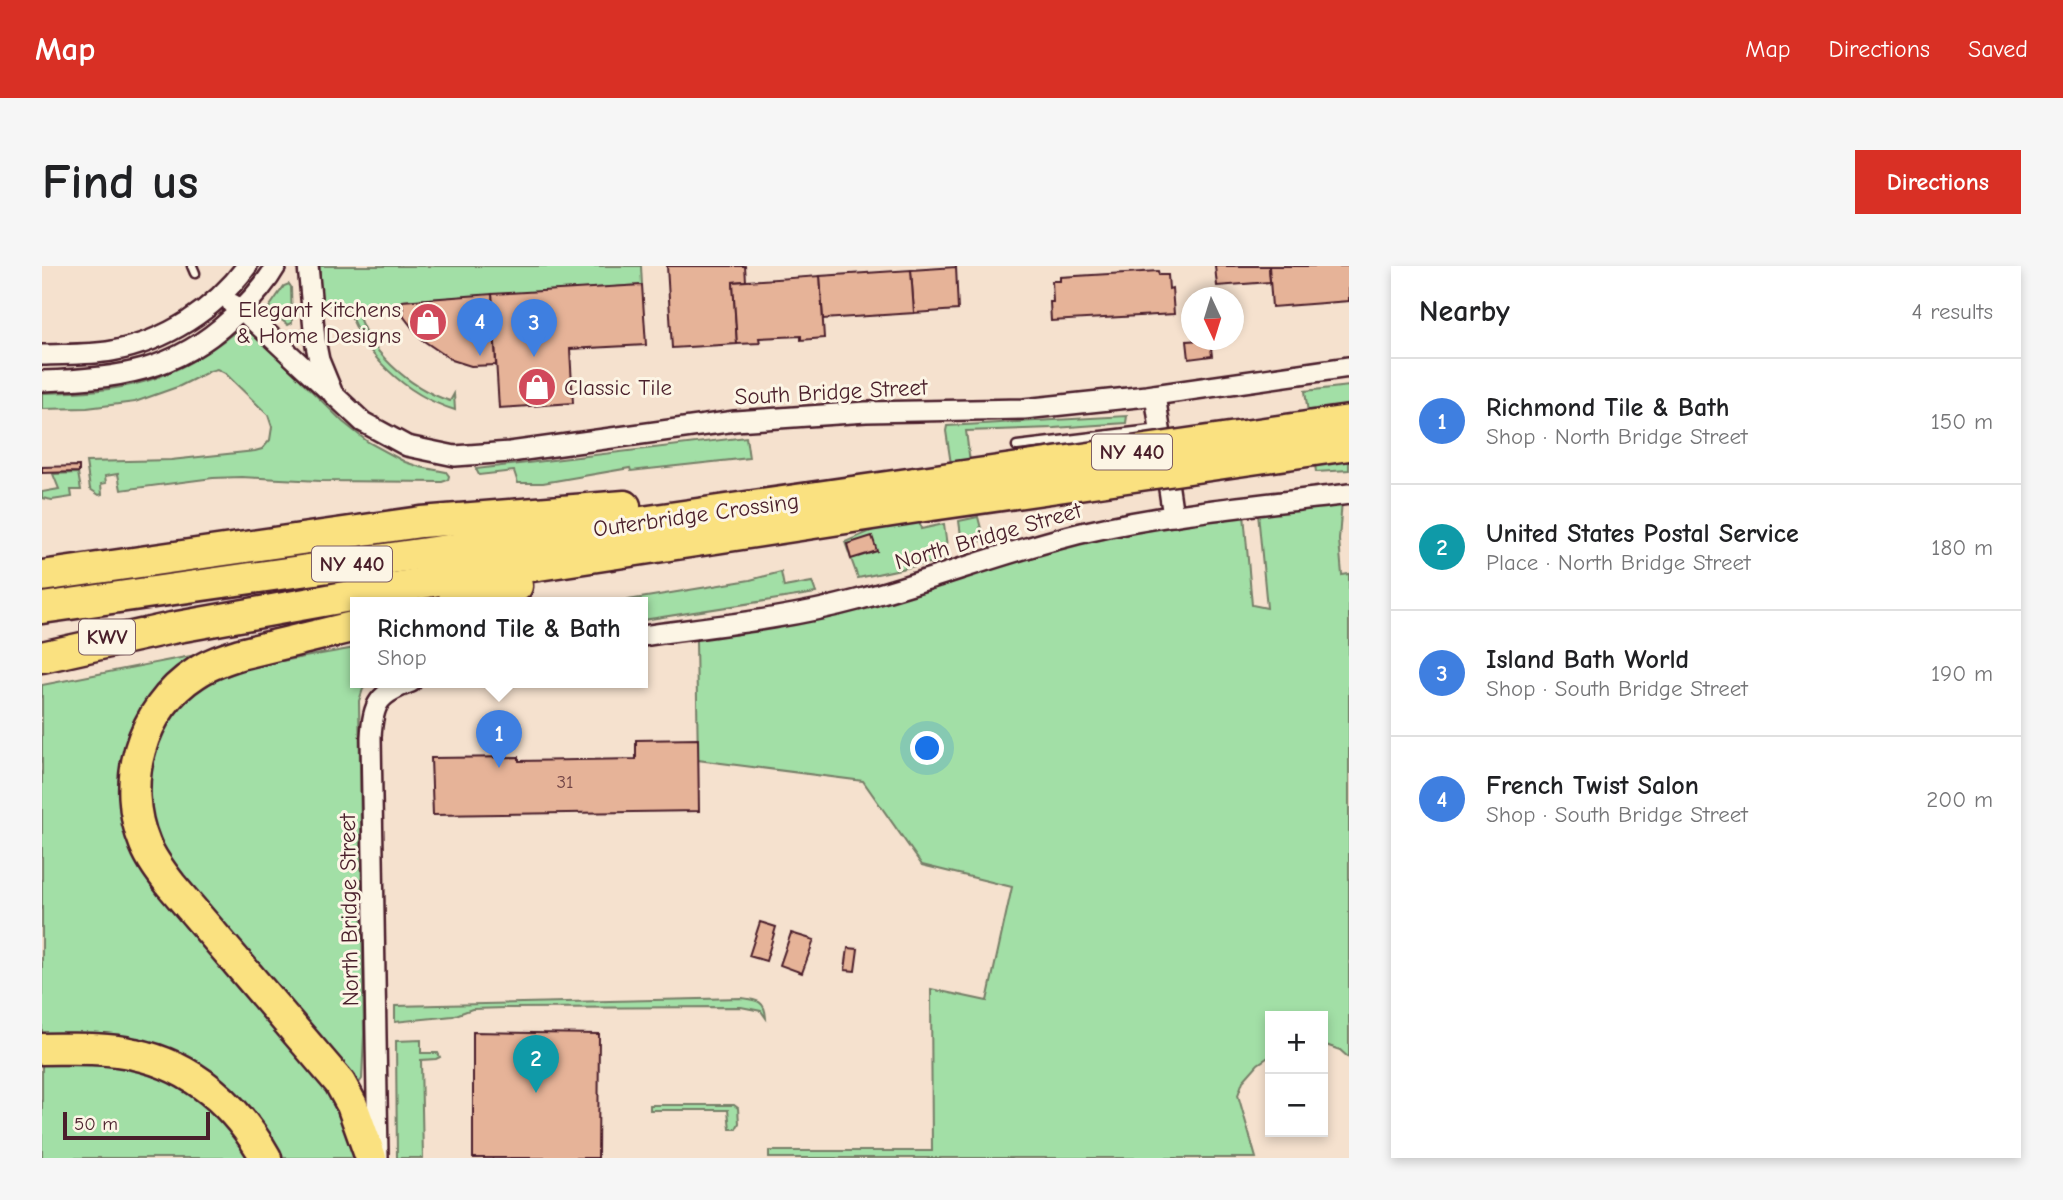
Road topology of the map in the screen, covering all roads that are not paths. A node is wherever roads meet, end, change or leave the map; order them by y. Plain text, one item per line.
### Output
1 (247, 266) edge
2 (276, 266) edge
3 (308, 266) edge
4 (219, 297) junction
5 (242, 310) junction
6 (42, 355) edge
7 (1349, 367) edge
8 (42, 381) edge
9 (333, 394) junction
10 (1155, 395) junction
11 (1349, 421) edge
12 (1160, 429) junction
13 (1349, 445) edge
14 (1017, 446) dead end
15 (1349, 494) edge
16 (916, 495) junction
17 (817, 498) junction
18 (1173, 516) junction
19 (248, 547) junction
20 (655, 547) junction
21 (42, 566) edge
22 (42, 576) edge
23 (489, 597) edge
24 (42, 608) edge
25 (350, 627) edge
26 (172, 628) junction
27 (648, 635) edge
28 (42, 647) edge
29 (42, 657) edge
30 (399, 688) edge
31 (42, 1049) edge
32 (266, 1158) edge
33 (371, 1158) edge
34 (378, 1158) edge

1 - 4 street
2 - 5 street
3 - 9 street, South Bridge Street
4 - 5 street, South Bridge Street
4 - 6 street
5 - 8 street
5 - 9 street, South Bridge Street
7 - 10 street, South Bridge Street
9 - 10 street, South Bridge Street
10 - 12 street
11 - 16 highway, Outerbridge Crossing / NY 440, bridge
12 - 14 lane
12 - 18 street
13 - 16 highway, Outerbridge Crossing / NY 440, bridge
15 - 18 street, North Bridge Street
16 - 17 highway, Outerbridge Crossing / NY 440
16 - 20 highway, Outerbridge Crossing / NY 440
17 - 19 highway
17 - 24 highway, Outerbridge Crossing / NY 440
18 - 27 street, North Bridge Street
19 - 21 highway
19 - 22 highway
20 - 23 highway
20 - 26 highway, Outerbridge Crossing / NY 440
25 - 33 highway
26 - 28 highway, KWV
26 - 29 highway, NY 440
30 - 34 street, North Bridge Street
31 - 32 highway

